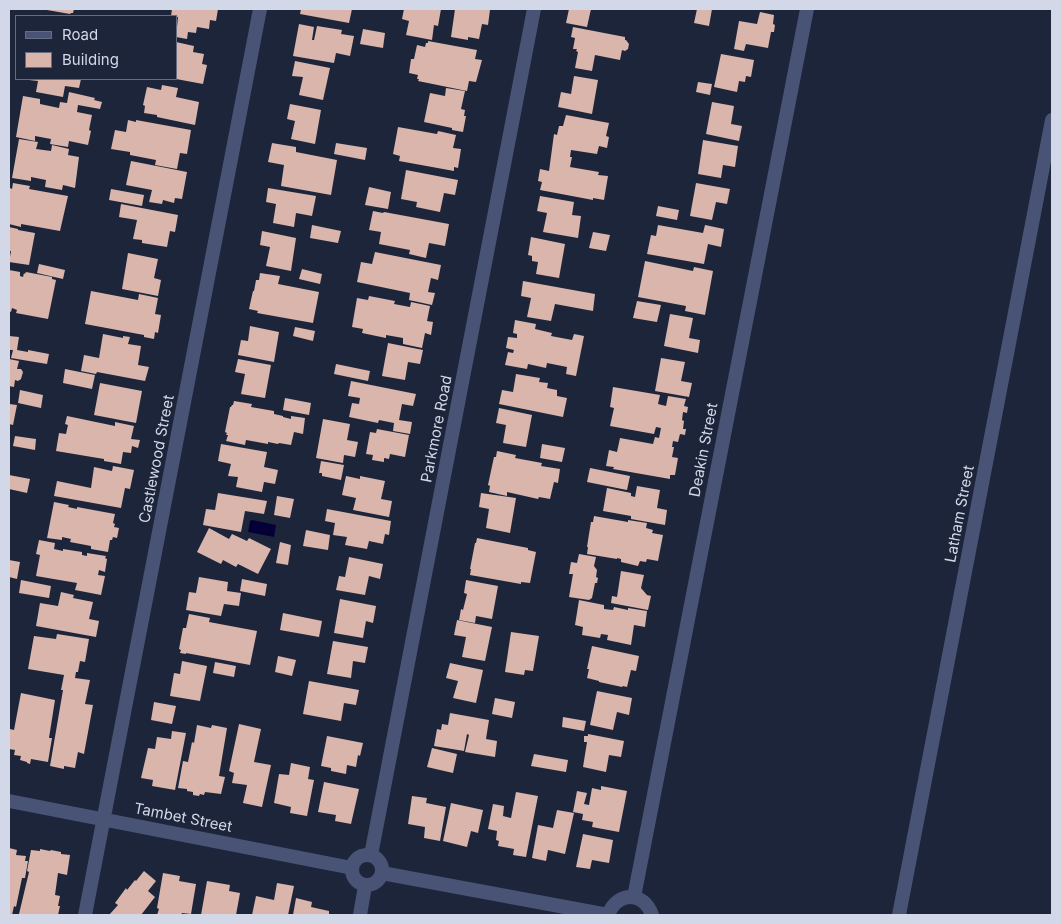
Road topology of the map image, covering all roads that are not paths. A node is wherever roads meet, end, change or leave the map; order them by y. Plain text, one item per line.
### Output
1 (260, 9) edge
2 (534, 9) edge
3 (807, 9) edge
4 (1052, 120) edge
5 (9, 801) edge
6 (103, 819) junction
7 (371, 855) junction
8 (352, 868) junction
9 (382, 873) junction
10 (365, 886) junction
11 (634, 897) junction
12 (85, 915) edge
13 (360, 915) edge
14 (608, 915) edge
15 (652, 915) edge
16 (900, 915) edge

1 - 6 street, Castlewood Street
2 - 7 street, Parkmore Road
3 - 11 street, Deakin Street
4 - 16 street, Latham Street
5 - 6 street, Tambet Street
6 - 8 street, Tambet Street
6 - 12 street, Castlewood Street
7 - 8 street
7 - 9 street
8 - 10 street
9 - 10 street
9 - 14 street
10 - 13 street
11 - 14 street
11 - 15 street

